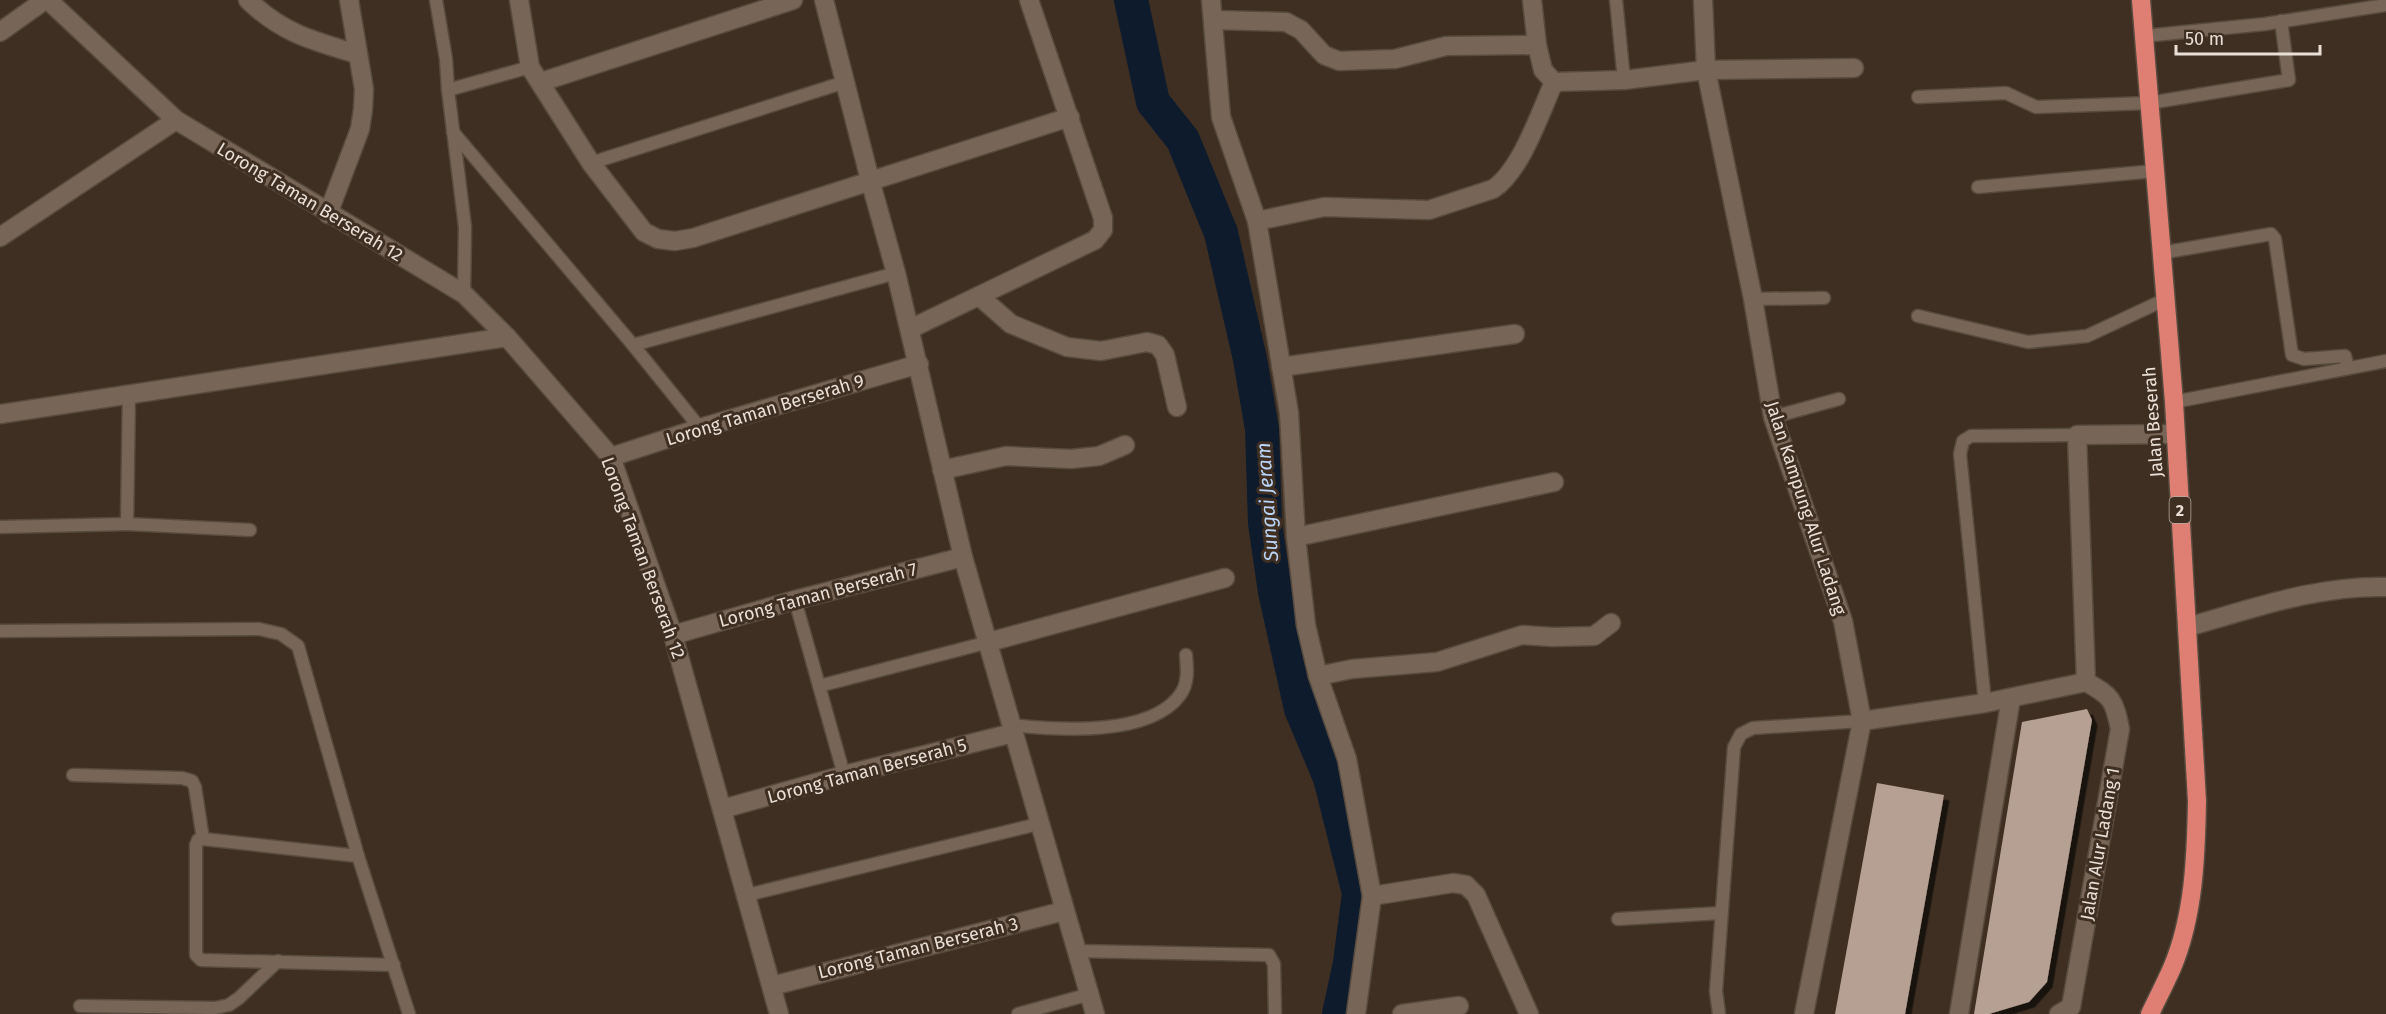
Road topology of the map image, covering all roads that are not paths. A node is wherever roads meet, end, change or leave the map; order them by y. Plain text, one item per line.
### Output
1 (47, 0) edge
2 (248, 0) edge
3 (349, 0) edge
4 (436, 0) edge
5 (519, 0) edge
6 (793, 0) edge
7 (824, 0) edge
8 (1029, 0) edge
9 (1211, 0) edge
10 (1532, 0) edge
11 (1616, 0) edge
12 (1703, 0) edge
13 (2141, 0) edge
14 (2386, 5) edge
15 (1214, 20) junction
16 (2281, 21) junction
17 (0, 32) edge
18 (2144, 36) junction
19 (1537, 45) junction
20 (357, 54) junction
21 (530, 67) junction
22 (1854, 68) dead end
23 (1706, 70) junction
24 (1624, 80) junction
25 (541, 82) junction
26 (845, 82) junction
27 (1554, 82) junction
28 (448, 90) junction
29 (1918, 97) dead end
30 (2149, 103) junction
31 (1070, 117) junction
32 (176, 120) junction
33 (453, 132) junction
34 (591, 163) junction
35 (2155, 171) junction
36 (870, 180) junction
37 (1978, 187) dead end
38 (328, 214) junction
39 (1257, 221) junction
40 (0, 237) edge
41 (2160, 253) junction
42 (896, 273) junction
43 (464, 294) junction
44 (979, 296) junction
45 (1824, 298) dead end
46 (1753, 300) junction
47 (2164, 300) junction
48 (1918, 316) dead end
49 (910, 329) junction
50 (1515, 334) dead end
51 (507, 337) junction
52 (633, 345) junction
53 (2386, 361) edge
54 (919, 364) junction
55 (1281, 367) junction
56 (2348, 368) junction
57 (129, 394) junction
58 (1839, 399) dead end
59 (2174, 402) junction
60 (1177, 407) dead end
61 (0, 414) edge
62 (1773, 417) junction
63 (700, 428) junction
64 (2176, 434) junction
65 (2077, 435) junction
66 (1125, 445) dead end
67 (611, 457) junction
68 (942, 470) junction
69 (1554, 482) dead end
70 (127, 524) junction
71 (0, 526) edge
72 (250, 530) dead end
73 (1296, 537) junction
74 (963, 556) junction
75 (1225, 578) dead end
76 (2386, 587) edge
77 (795, 600) junction
78 (1611, 623) dead end
79 (2187, 627) junction
80 (0, 631) edge
81 (673, 635) junction
82 (989, 642) junction
83 (1186, 655) dead end
84 (1318, 676) junction
85 (2086, 682) junction
86 (819, 686) junction
87 (2011, 698) junction
88 (1985, 703) junction
89 (1862, 721) junction
90 (1012, 729) junction
91 (73, 775) dead end
92 (844, 775) junction
93 (722, 809) junction
94 (1038, 824) junction
95 (203, 839) junction
96 (358, 856) junction
97 (747, 895) junction
98 (1372, 896) junction
99 (1064, 911) junction
100 (1721, 913) junction
101 (1618, 919) dead end
102 (1077, 951) junction
103 (278, 961) junction
104 (394, 965) junction
105 (772, 986) junction
106 (1090, 994) junction
107 (80, 1006) dead end
108 (1459, 1006) dead end
109 (409, 1014) edge
110 (779, 1014) edge
111 (1018, 1014) edge
112 (1095, 1014) edge
113 (1275, 1014) edge
114 (1356, 1014) edge
115 (1402, 1014) edge
116 (1529, 1014) edge
117 (1719, 1014) edge
118 (1803, 1014) edge
119 (1959, 1014) edge
120 (2059, 1014) edge
121 (2150, 1014) edge

1 - 17 street
1 - 32 street, Lorong Taman Berserah 12
2 - 20 street
3 - 20 street
4 - 28 lane
5 - 21 street
6 - 25 street
7 - 26 street
8 - 31 street
9 - 15 street
10 - 19 street
11 - 24 lane
12 - 23 street, Jalan Kampung Alur Ladang
13 - 18 highway, Jalan Beserah / 2
14 - 16 lane
15 - 19 street
15 - 39 street
16 - 18 lane
16 - 30 lane
18 - 30 highway, Jalan Beserah / 2
19 - 27 street
20 - 38 street
21 - 25 street
21 - 28 lane
22 - 23 street
23 - 24 street
23 - 46 street, Jalan Kampung Alur Ladang
24 - 27 street
25 - 34 street
26 - 34 lane
26 - 36 street
27 - 39 street
28 - 33 lane
29 - 30 lane
30 - 35 highway, Jalan Beserah / 2
31 - 36 street
31 - 44 street
32 - 38 street, Lorong Taman Berserah 12
32 - 40 street
33 - 43 lane
33 - 52 lane
34 - 36 street
35 - 37 lane
35 - 41 highway, Jalan Beserah / 2
36 - 42 street
38 - 43 street, Lorong Taman Berserah 12
39 - 55 street
41 - 47 highway, Jalan Beserah / 2
41 - 56 lane
42 - 49 street
42 - 52 lane
43 - 51 street, Lorong Taman Berserah 12
44 - 49 street
44 - 60 street
45 - 46 lane
46 - 62 street, Jalan Kampung Alur Ladang
47 - 48 lane
47 - 59 highway, Jalan Beserah / 2
49 - 54 street
50 - 55 street
51 - 57 street
51 - 67 street, Lorong Taman Berserah 12
52 - 63 lane
53 - 56 lane
54 - 63 street, Lorong Taman Berserah 9
54 - 68 street
55 - 73 street
56 - 59 lane
57 - 61 street
57 - 70 lane
58 - 62 lane
59 - 64 highway, Jalan Beserah / 2
62 - 89 street, Jalan Kampung Alur Ladang
63 - 67 street, Lorong Taman Berserah 9
64 - 65 street
64 - 79 highway, Jalan Beserah / 2
65 - 85 street
65 - 88 lane
66 - 68 street
67 - 81 street, Lorong Taman Berserah 12
68 - 74 street
69 - 73 street
70 - 71 lane
70 - 72 lane
73 - 84 street
74 - 77 street, Lorong Taman Berserah 7
74 - 82 street
75 - 82 street
76 - 79 street
77 - 81 street, Lorong Taman Berserah 7
77 - 86 lane
78 - 84 street
79 - 121 highway, Jalan Beserah / 2
80 - 96 lane
81 - 93 street, Lorong Taman Berserah 12
82 - 86 lane
82 - 90 street
83 - 90 lane
84 - 98 street
85 - 87 street
85 - 120 street, Jalan Alur Ladang 1
86 - 92 lane
87 - 88 street
87 - 119 street
88 - 89 street
89 - 100 lane
89 - 118 street, Jalan Kampung Alur Ladang
90 - 92 street, Lorong Taman Berserah 5
90 - 94 street
91 - 95 lane
92 - 93 street, Lorong Taman Berserah 5
93 - 97 street, Lorong Taman Berserah 12
94 - 97 lane
94 - 99 street
95 - 96 lane
95 - 103 lane
96 - 104 lane
97 - 105 street, Lorong Taman Berserah 12
98 - 114 street
98 - 116 street
99 - 102 street
99 - 105 street, Lorong Taman Berserah 3
100 - 101 lane
100 - 117 lane
102 - 106 street
102 - 113 lane
103 - 104 lane
103 - 107 lane
104 - 109 lane
105 - 110 street, Lorong Taman Berserah 12
106 - 111 lane
106 - 112 street
108 - 115 street

